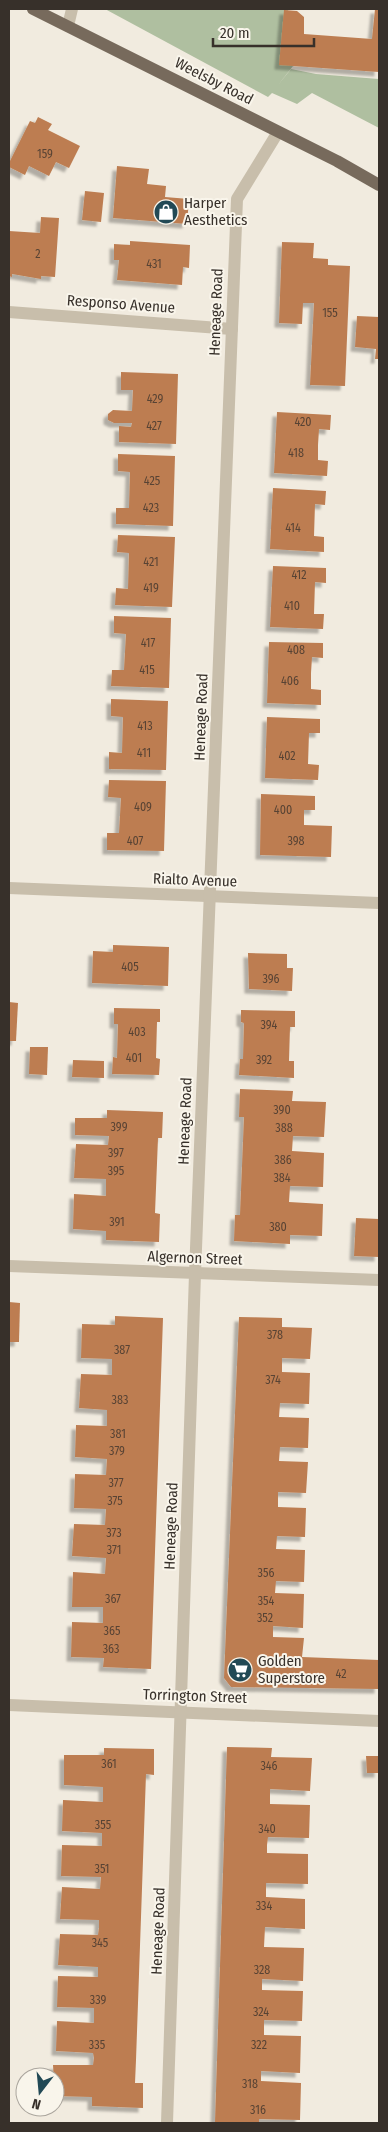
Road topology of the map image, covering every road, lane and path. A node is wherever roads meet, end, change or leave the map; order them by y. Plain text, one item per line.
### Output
1 (33, 9) edge
2 (72, 9) edge
3 (68, 26) junction
4 (278, 132) junction
5 (379, 185) edge
6 (9, 312) edge
7 (232, 329) junction
8 (9, 888) edge
9 (211, 897) junction
10 (379, 903) edge
11 (9, 1266) edge
12 (195, 1274) junction
13 (379, 1280) edge
14 (9, 1705) edge
15 (182, 1712) junction
16 (379, 1721) edge
17 (167, 2123) edge

1 - 3 main road, Weelsby Road
2 - 3 street
3 - 4 main road, Weelsby Road
4 - 5 main road, Weelsby Road
4 - 7 street, Heneage Road
6 - 7 street, Responso Avenue
7 - 9 street, Heneage Road
8 - 9 street, Rialto Avenue
9 - 10 street, Rialto Avenue
9 - 12 street, Heneage Road
11 - 12 street, Algernon Street
12 - 13 street, Algernon Street
12 - 15 street, Heneage Road
14 - 15 street, Torrington Street
15 - 16 street, Torrington Street
15 - 17 street, Heneage Road

